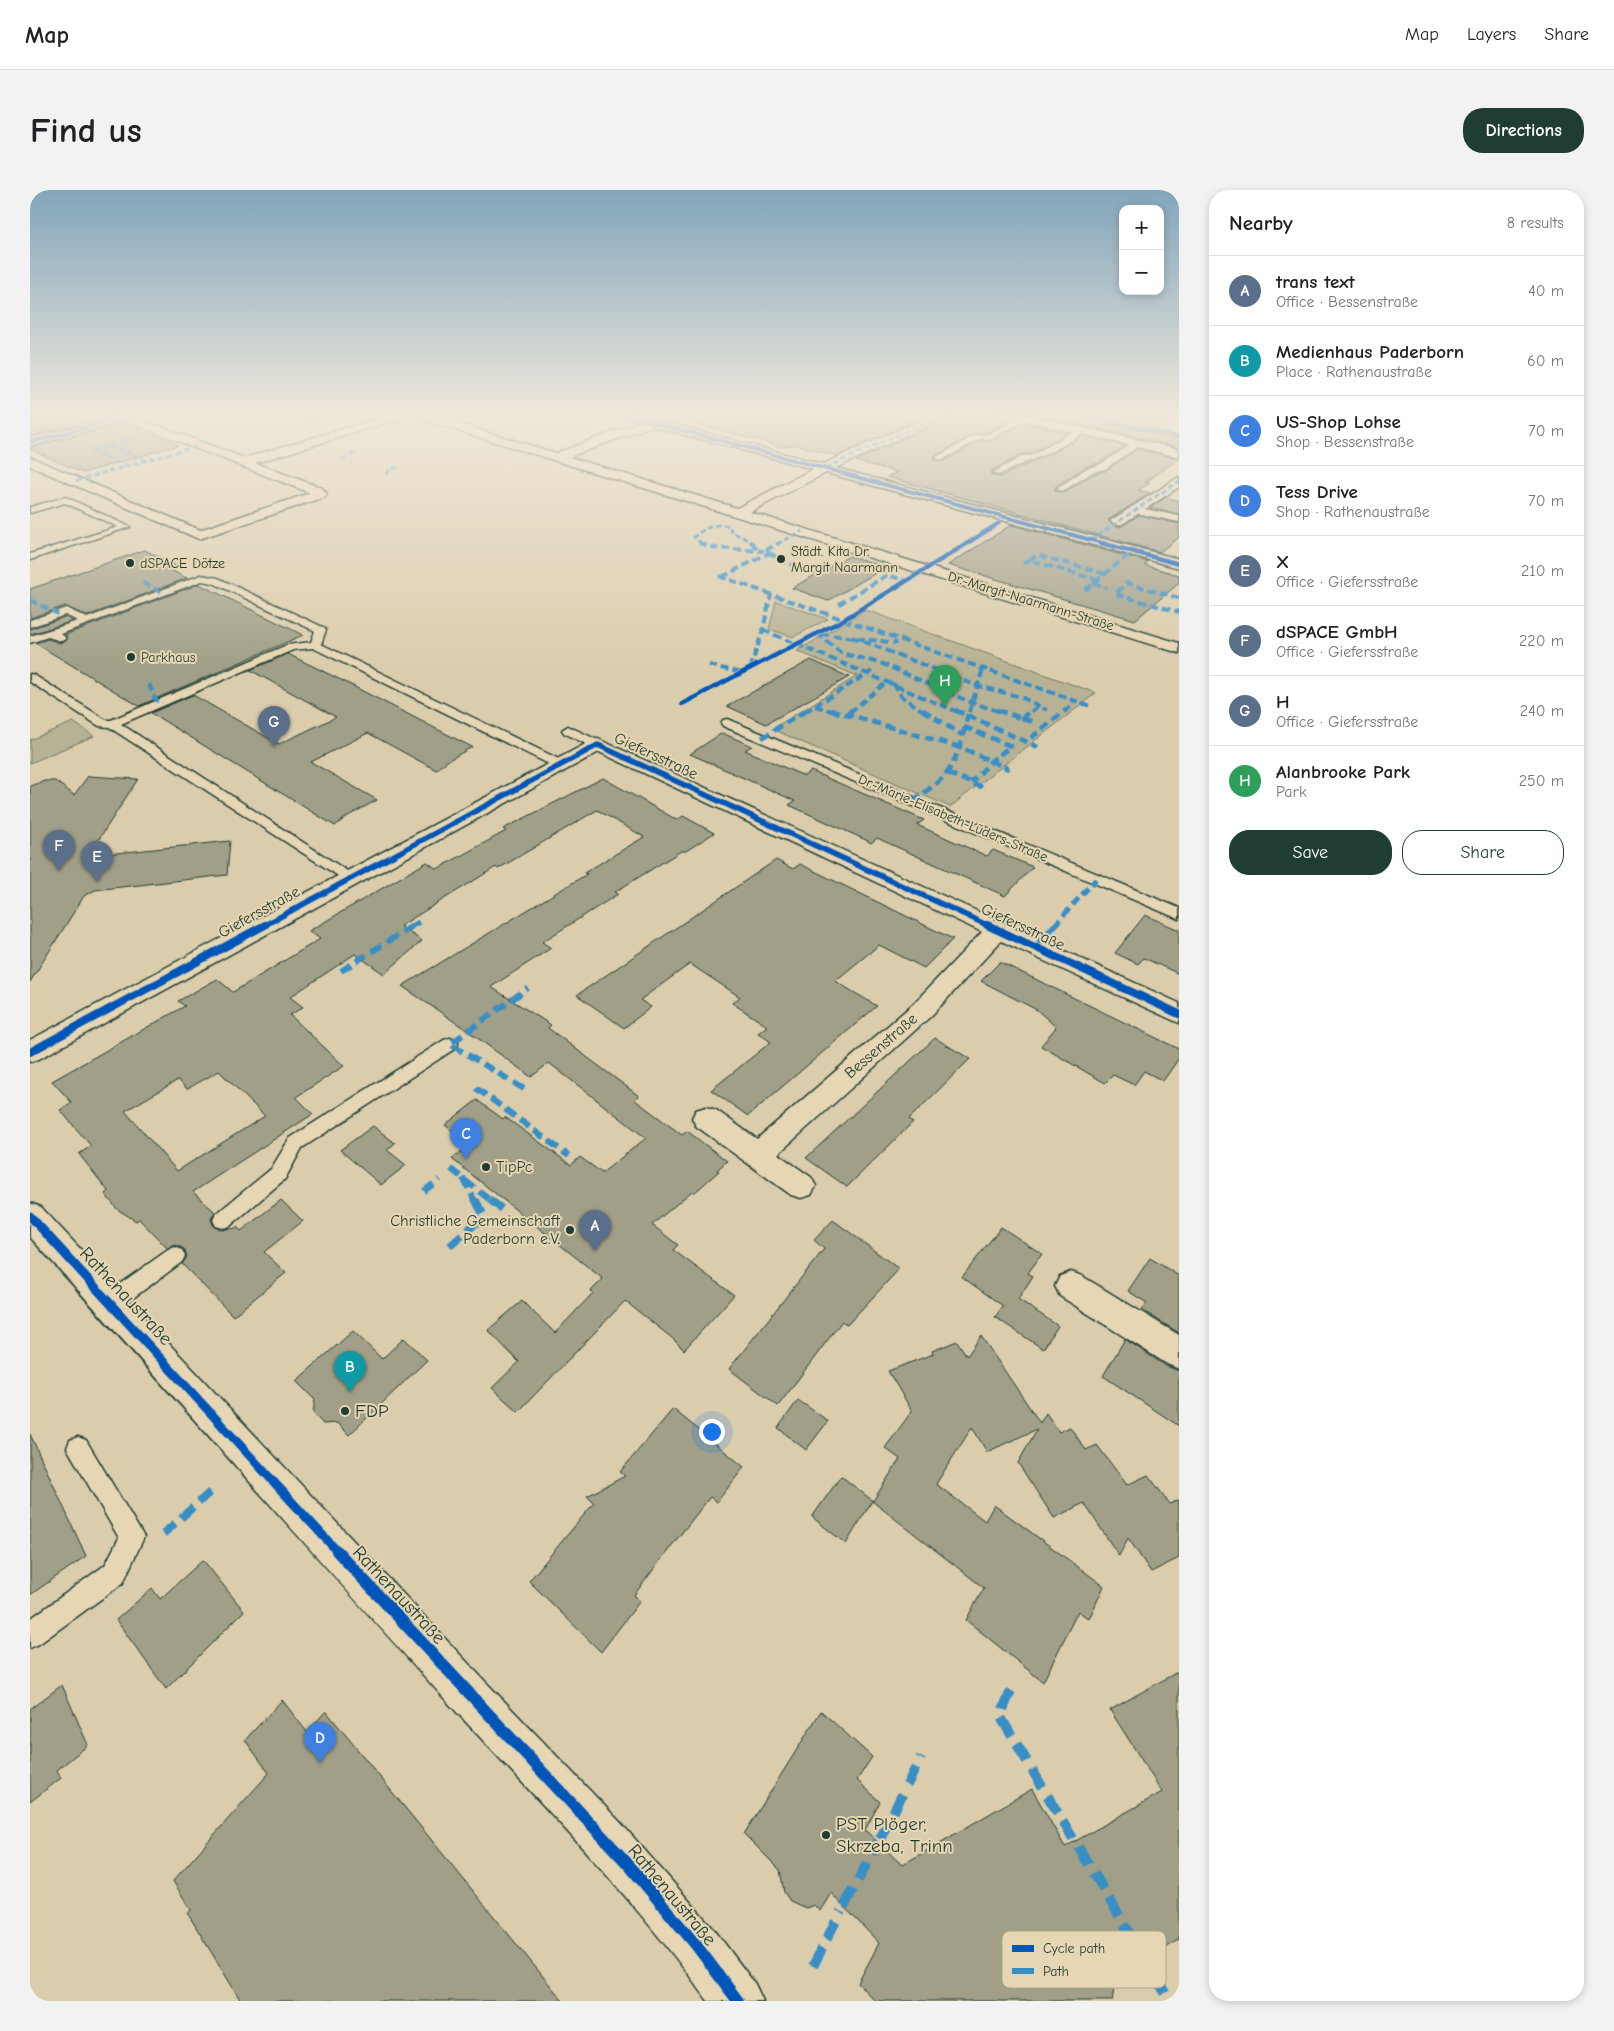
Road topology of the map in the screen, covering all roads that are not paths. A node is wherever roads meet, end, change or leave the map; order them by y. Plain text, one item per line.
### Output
1 (112, 498) edge
2 (310, 498) edge
3 (690, 498) edge
4 (768, 498) edge
5 (927, 498) edge
6 (1155, 498) edge
7 (30, 510) edge
8 (1134, 510) junction
9 (739, 512) junction
10 (1179, 519) edge
11 (1118, 521) dead end
12 (30, 557) edge
13 (1179, 564) edge
14 (86, 621) junction
15 (30, 624) edge
16 (30, 640) edge
17 (315, 645) junction
18 (1179, 648) edge
19 (30, 677) edge
20 (727, 723) dead end
21 (112, 724) junction
22 (568, 730) dead end
23 (598, 745) junction
24 (561, 765) junction
25 (351, 878) junction
26 (1179, 914) edge
27 (998, 930) junction
28 (1179, 1014) edge
29 (450, 1044) dead end
30 (30, 1052) edge
31 (706, 1118) dead end
32 (758, 1155) junction
33 (800, 1186) dead end
34 (30, 1216) edge
35 (223, 1220) dead end
36 (175, 1256) dead end
37 (1070, 1286) dead end
38 (111, 1302) junction
39 (1179, 1353) edge
40 (78, 1448) dead end
41 (30, 1635) edge
42 (738, 2001) edge

1 - 2 street
3 - 9 street, Dr.-Margit-Naarmann-Straße
4 - 9 street
5 - 13 street
6 - 8 street
7 - 12 lane
8 - 10 lane
8 - 11 street
9 - 18 street, Dr.-Margit-Naarmann-Straße
14 - 15 lane
14 - 16 lane
14 - 17 lane
17 - 21 lane
17 - 24 lane
19 - 21 lane
20 - 26 lane, Dr.-Marie-Elisabeth-Lüders-Straße
21 - 25 lane
22 - 23 lane
23 - 24 street, Giefersstraße
23 - 27 street, Giefersstraße
24 - 25 street, Giefersstraße
25 - 30 street, Giefersstraße
27 - 28 street, Giefersstraße
27 - 32 street, Bessenstraße
29 - 35 lane
31 - 32 street
32 - 33 street
34 - 38 street, Rathenaustraße
36 - 38 lane
37 - 39 street
38 - 42 street, Rathenaustraße
40 - 41 lane

